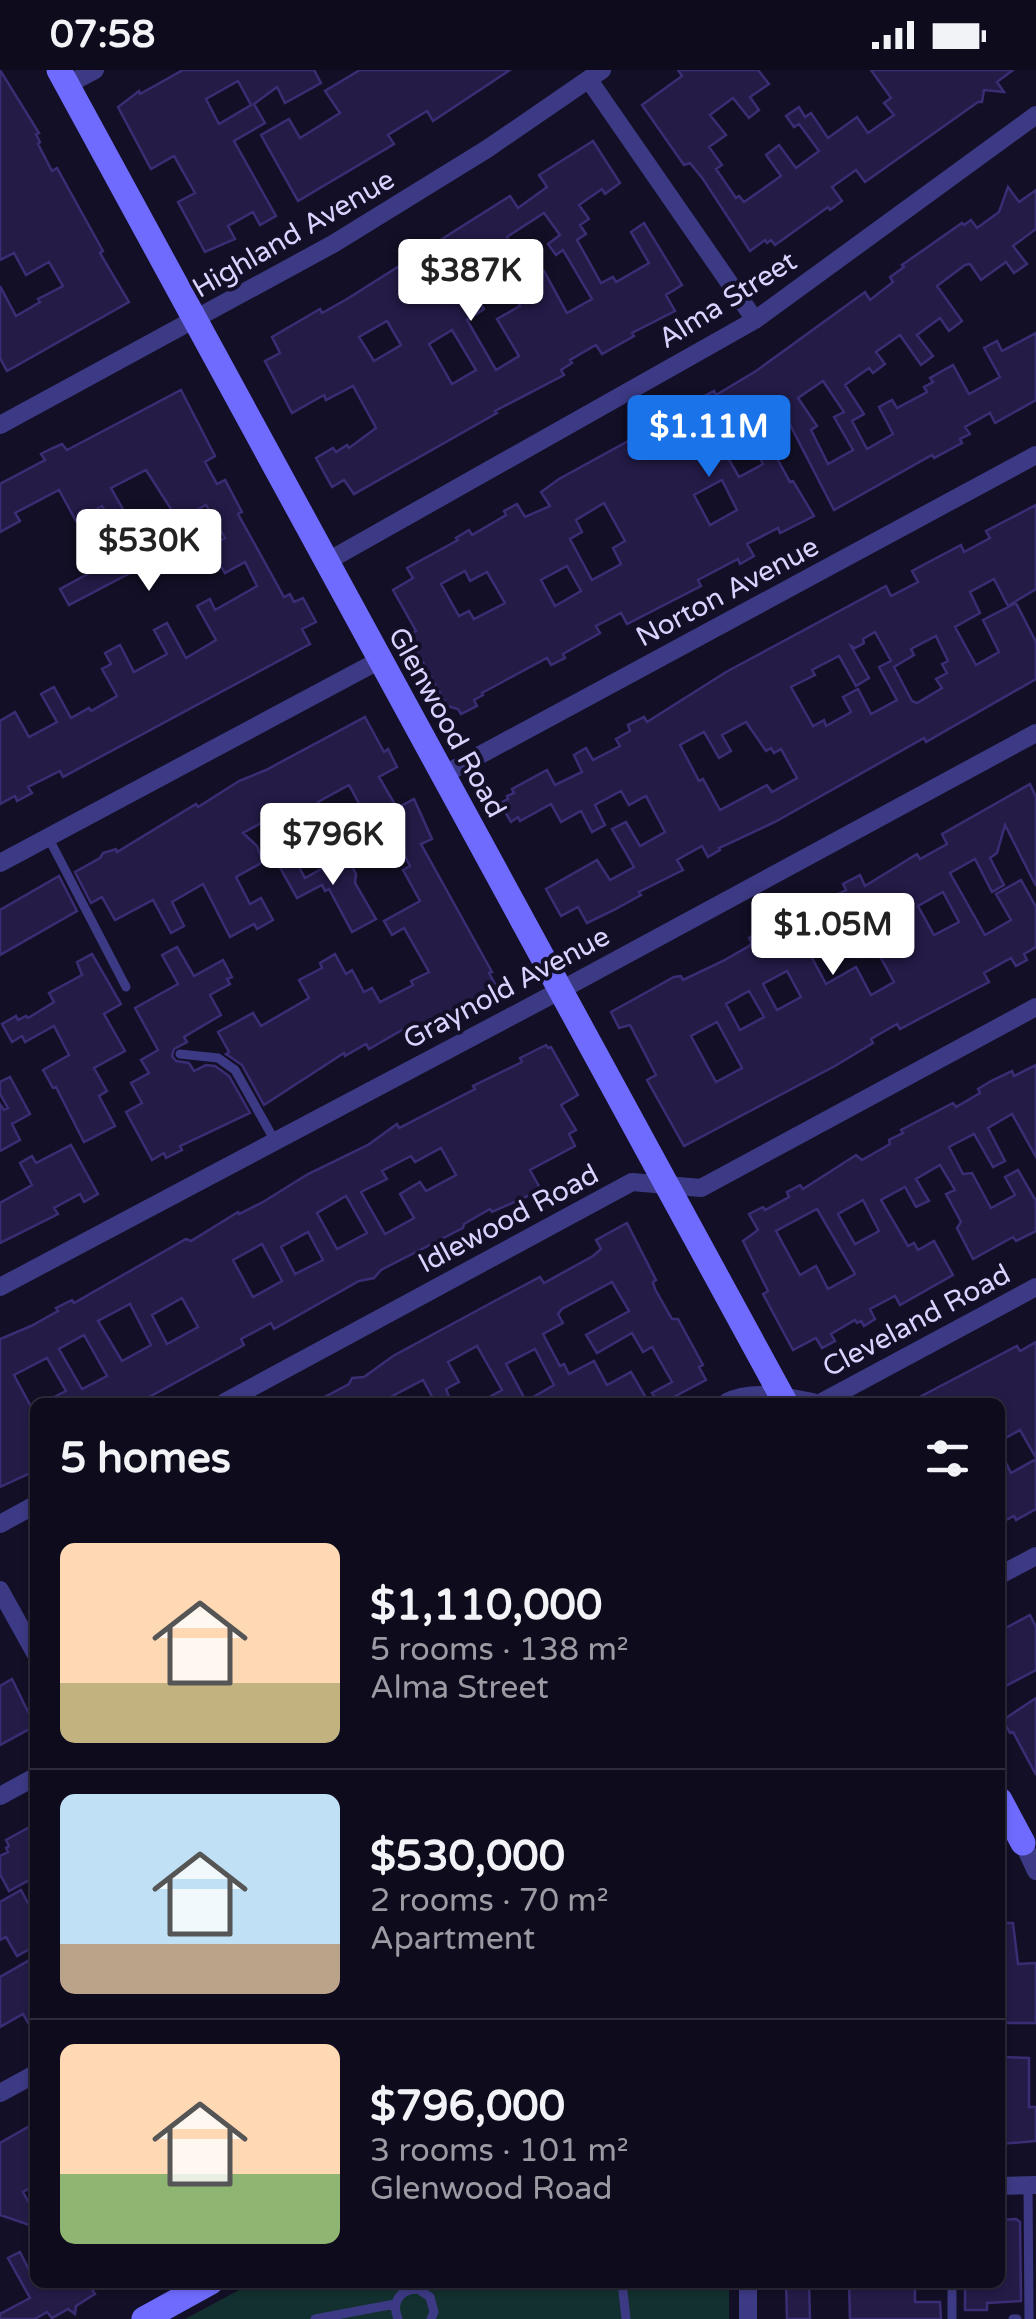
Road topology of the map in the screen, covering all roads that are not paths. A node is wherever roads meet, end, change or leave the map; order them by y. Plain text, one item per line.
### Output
1 (95, 70) edge
2 (596, 75) edge
3 (63, 78) edge
4 (1036, 115) edge
5 (196, 320) junction
6 (756, 320) junction
7 (0, 425) edge
8 (1036, 456) edge
9 (326, 562) junction
10 (380, 660) junction
11 (1036, 733) edge
12 (443, 776) junction
13 (48, 837) junction
14 (0, 863) edge
15 (126, 987) dead end
16 (561, 990) junction
17 (1036, 1007) edge
18 (180, 1054) dead end
19 (276, 1141) junction
20 (666, 1184) junction
21 (0, 1287) edge
22 (1036, 1287) edge
23 (232, 1398) edge
24 (735, 1398) edge
25 (761, 1398) edge
26 (782, 1398) edge
27 (829, 1398) edge
28 (30, 1509) edge
29 (0, 1524) edge
30 (1036, 1556) edge
31 (1005, 1572) edge
32 (0, 1590) edge
33 (30, 1644) edge
34 (30, 1780) edge
35 (0, 1796) edge
36 (1005, 1811) edge
37 (1020, 1844) edge
38 (1036, 1871) edge
39 (30, 2077) edge
40 (0, 2094) edge
41 (1005, 2186) edge
42 (1032, 2186) edge
43 (200, 2288) edge
44 (418, 2288) edge
45 (428, 2288) edge
46 (623, 2288) edge
47 (748, 2288) edge
48 (952, 2288) edge
49 (395, 2304) junction
50 (144, 2319) edge
51 (315, 2319) edge
52 (398, 2319) edge
53 (430, 2319) edge
54 (626, 2319) edge
55 (748, 2319) edge
56 (952, 2319) edge
57 (1029, 2319) edge

1 - 3 street
2 - 5 street, Highland Avenue
2 - 6 street
3 - 5 street, Glenwood Road
4 - 6 street, Alma Street
5 - 7 street, Highland Avenue
5 - 9 street, Glenwood Road
6 - 9 street, Alma Street
8 - 12 street, Norton Avenue
9 - 10 street, Glenwood Road
10 - 12 street, Glenwood Road
10 - 13 street
11 - 16 street, Graynold Avenue
12 - 16 street, Glenwood Road
13 - 14 street
13 - 15 lane
16 - 19 street, Graynold Avenue
16 - 20 street, Glenwood Road
17 - 20 street, Idlewood Road
18 - 19 lane
19 - 21 street, Graynold Avenue
20 - 23 street, Idlewood Road
20 - 26 street, Glenwood Road
22 - 27 street, Cleveland Road
24 - 25 street, Cleveland Road
28 - 29 street
30 - 31 street
32 - 33 street
34 - 35 street
36 - 37 street
37 - 38 street
39 - 40 street
41 - 42 street
42 - 57 lane
43 - 50 street
44 - 49 lane
45 - 53 lane
46 - 54 lane
47 - 55 street
48 - 56 lane
49 - 51 lane
49 - 52 lane

